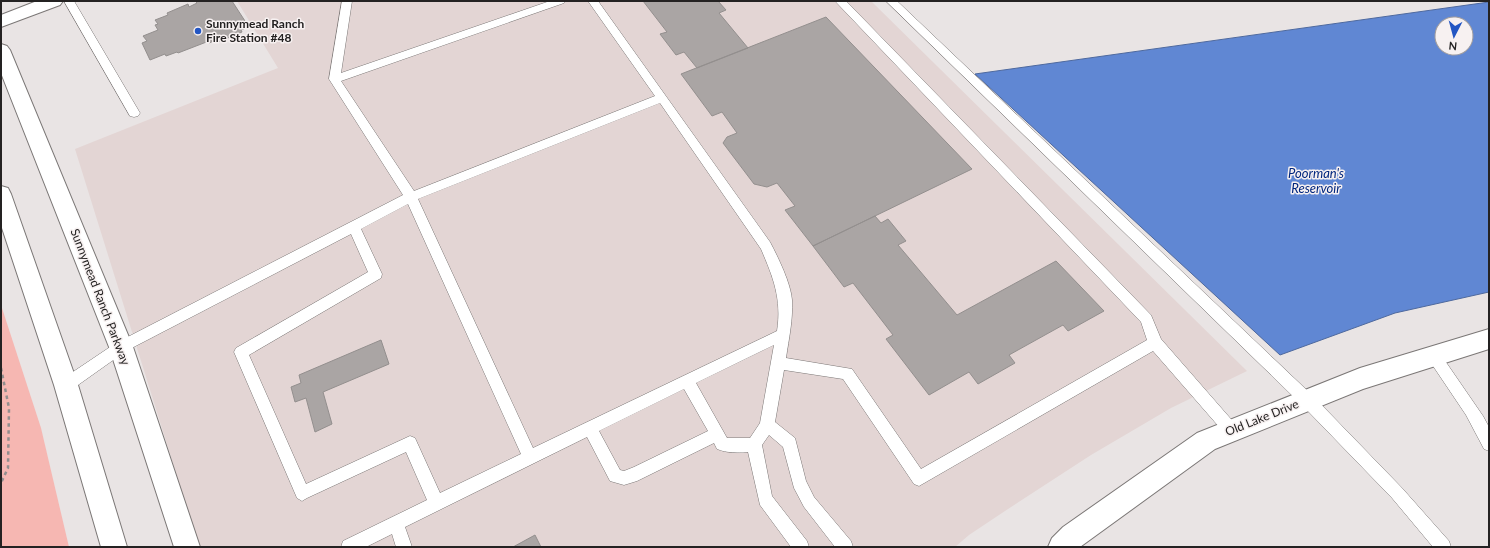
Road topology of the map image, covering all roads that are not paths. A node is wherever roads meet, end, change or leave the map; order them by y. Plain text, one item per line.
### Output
1 (54, 1) edge
2 (69, 1) edge
3 (347, 1) edge
4 (560, 1) edge
5 (593, 1) edge
6 (840, 1) edge
7 (891, 1) edge
8 (1, 21) edge
9 (1, 50) edge
10 (334, 79) junction
11 (662, 98) junction
12 (134, 113) dead end
13 (1, 194) edge
14 (411, 197) junction
15 (354, 227) junction
16 (783, 334) junction
17 (1489, 339) edge
18 (1155, 343) junction
19 (121, 347) junction
20 (1434, 356) junction
21 (778, 363) junction
22 (687, 381) junction
23 (66, 385) junction
24 (1307, 400) junction
25 (767, 425) junction
26 (590, 428) junction
27 (1232, 431) junction
28 (717, 434) junction
29 (754, 444) junction
30 (1489, 444) edge
31 (530, 458) junction
32 (436, 503) junction
33 (396, 523) junction
34 (114, 547) edge
35 (187, 547) edge
36 (349, 547) edge
37 (404, 547) edge
38 (801, 547) edge
39 (845, 547) edge
40 (1061, 547) edge
41 (1443, 547) edge

1 - 8 main road
2 - 12 lane
3 - 10 lane
4 - 10 lane
5 - 11 lane
6 - 18 lane
7 - 24 lane
9 - 19 main road, Sunnymead Ranch Parkway
10 - 14 lane
11 - 14 lane
11 - 16 lane
13 - 23 main road
14 - 15 lane
14 - 31 lane
15 - 19 lane
15 - 32 lane
16 - 21 lane
16 - 22 lane
17 - 20 main road, Old Lake Drive
18 - 21 lane
18 - 27 lane
19 - 23 lane
19 - 35 main road, Sunnymead Ranch Parkway
20 - 24 main road, Old Lake Drive
20 - 30 lane
21 - 25 lane
22 - 26 lane
22 - 28 lane
23 - 34 main road
24 - 27 main road, Old Lake Drive
24 - 41 lane
25 - 29 lane
25 - 39 lane
26 - 28 lane
26 - 31 lane
27 - 40 main road, Old Lake Drive
28 - 29 lane
29 - 38 lane
31 - 32 lane
32 - 33 lane
33 - 36 lane
33 - 37 lane

